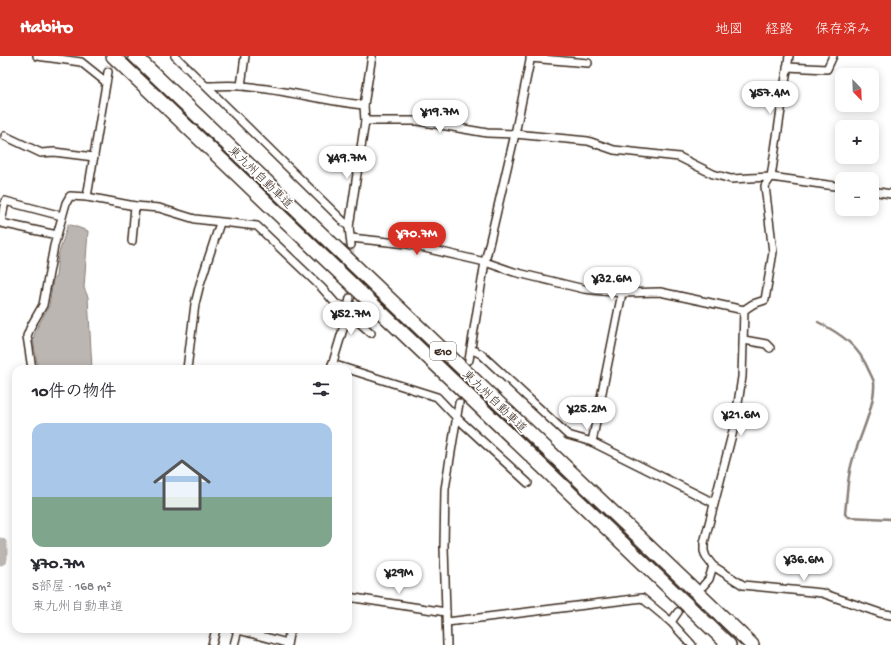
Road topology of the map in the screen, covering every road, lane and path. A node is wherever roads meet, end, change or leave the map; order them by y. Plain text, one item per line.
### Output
1 (37, 56) edge
2 (113, 56) edge
3 (135, 56) edge
4 (175, 56) edge
5 (245, 56) edge
6 (372, 56) edge
7 (789, 56) edge
8 (833, 56) edge
9 (530, 57) edge
10 (588, 62) dead end
11 (787, 67) junction
12 (108, 72) tunnel mouth
13 (106, 82) junction
14 (207, 86) junction
15 (241, 86) junction
16 (364, 105) junction
17 (365, 121) junction
18 (515, 134) junction
19 (5, 136) dead end
20 (94, 157) junction
21 (771, 177) junction
22 (835, 186) edge
23 (879, 192) edge
24 (891, 194) edge
25 (87, 197) junction
26 (135, 206) junction
27 (62, 216) junction
28 (220, 223) junction
29 (349, 227) junction
30 (57, 234) junction
31 (132, 241) dead end
32 (485, 262) junction
33 (622, 293) junction
34 (350, 298) tunnel mouth
35 (348, 307) junction
36 (744, 310) junction
37 (371, 333) dead end
38 (744, 340) junction
39 (770, 348) dead end
40 (471, 349) junction
41 (469, 360) tunnel mouth
42 (31, 365) edge
43 (187, 365) edge
44 (331, 365) edge
45 (352, 372) edge
46 (459, 403) tunnel mouth
47 (457, 418) junction
48 (592, 442) junction
49 (528, 483) dead end
50 (714, 503) junction
51 (713, 566) junction
52 (703, 586) tunnel mouth
53 (352, 598) edge
54 (446, 612) junction
55 (678, 612) tunnel mouth
56 (891, 615) edge
57 (447, 622) junction
58 (671, 622) junction
59 (215, 633) edge
60 (236, 633) edge
61 (250, 633) edge
62 (289, 633) edge
63 (287, 644) edge
64 (212, 645) edge
65 (234, 645) edge
66 (447, 645) edge
67 (692, 645) edge
68 (729, 645) edge
69 (752, 645) edge

1 - 13 street
2 - 68 highway, 東九州自動車道 / E10
3 - 69 highway, 東九州自動車道 / E10
4 - 14 street
5 - 15 street
6 - 16 street
7 - 11 street
8 - 11 street
9 - 10 street
9 - 18 street
11 - 21 street
12 - 13 street
13 - 20 street
14 - 15 street
14 - 29 street
15 - 16 street
16 - 17 street
17 - 18 street
17 - 29 street
18 - 21 street
18 - 32 street
19 - 20 street
20 - 25 street
21 - 22 street
21 - 36 street
23 - 24 street
25 - 26 street
25 - 27 street
26 - 28 street
26 - 31 street
27 - 30 street
27 - 30 street
28 - 35 street
28 - 43 street
29 - 32 street
30 - 42 street
32 - 33 street
32 - 40 street
33 - 36 street
33 - 48 street
34 - 35 street
35 - 37 street
35 - 44 street
36 - 38 street
38 - 39 street
38 - 50 street
40 - 41 street
40 - 48 street
45 - 47 street
46 - 47 street
47 - 49 street
47 - 54 street
48 - 50 street
50 - 51 street
51 - 52 street
51 - 56 street
53 - 54 street
54 - 57 street
55 - 58 street
57 - 58 street
57 - 66 street
58 - 67 street
59 - 64 street
60 - 65 street
61 - 63 street
62 - 63 street

